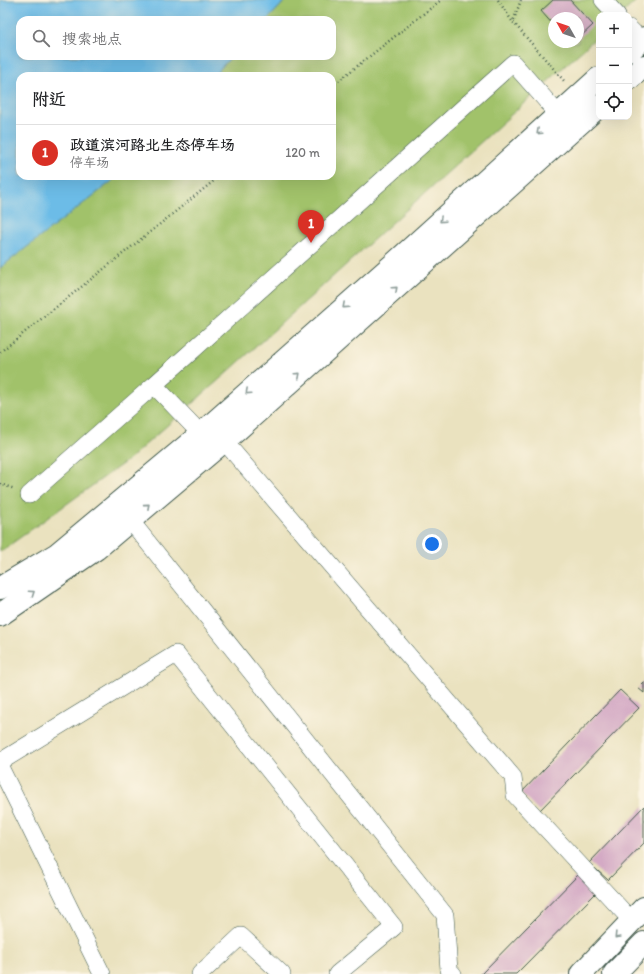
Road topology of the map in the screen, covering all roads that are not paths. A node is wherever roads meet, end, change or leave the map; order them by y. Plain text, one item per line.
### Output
1 (603, 0) edge
2 (614, 12) edge
3 (644, 66) edge
4 (632, 76) edge
5 (596, 81) edge
6 (596, 109) edge
7 (559, 115) junction
8 (154, 385) junction
9 (201, 434) junction
10 (224, 441) junction
11 (29, 495) dead end
12 (130, 520) junction
13 (0, 588) edge
14 (0, 615) edge
15 (0, 762) edge
16 (0, 767) edge
17 (638, 914) edge
18 (644, 943) edge
19 (102, 974) edge
20 (200, 974) edge
21 (282, 974) edge
22 (337, 974) edge
23 (453, 974) edge
24 (581, 974) edge
25 (614, 974) edge

1 - 2 street
3 - 4 main road
5 - 7 main road
10 -> 6 main road
7 - 8 street
7 -> 9 main road
8 - 9 street
8 - 11 street
9 - 13 main road
12 -> 10 main road
10 - 17 street
14 -> 12 main road
12 - 23 street
15 - 22 street
16 - 19 street
17 -> 24 main road
18 - 25 main road
20 - 21 street

